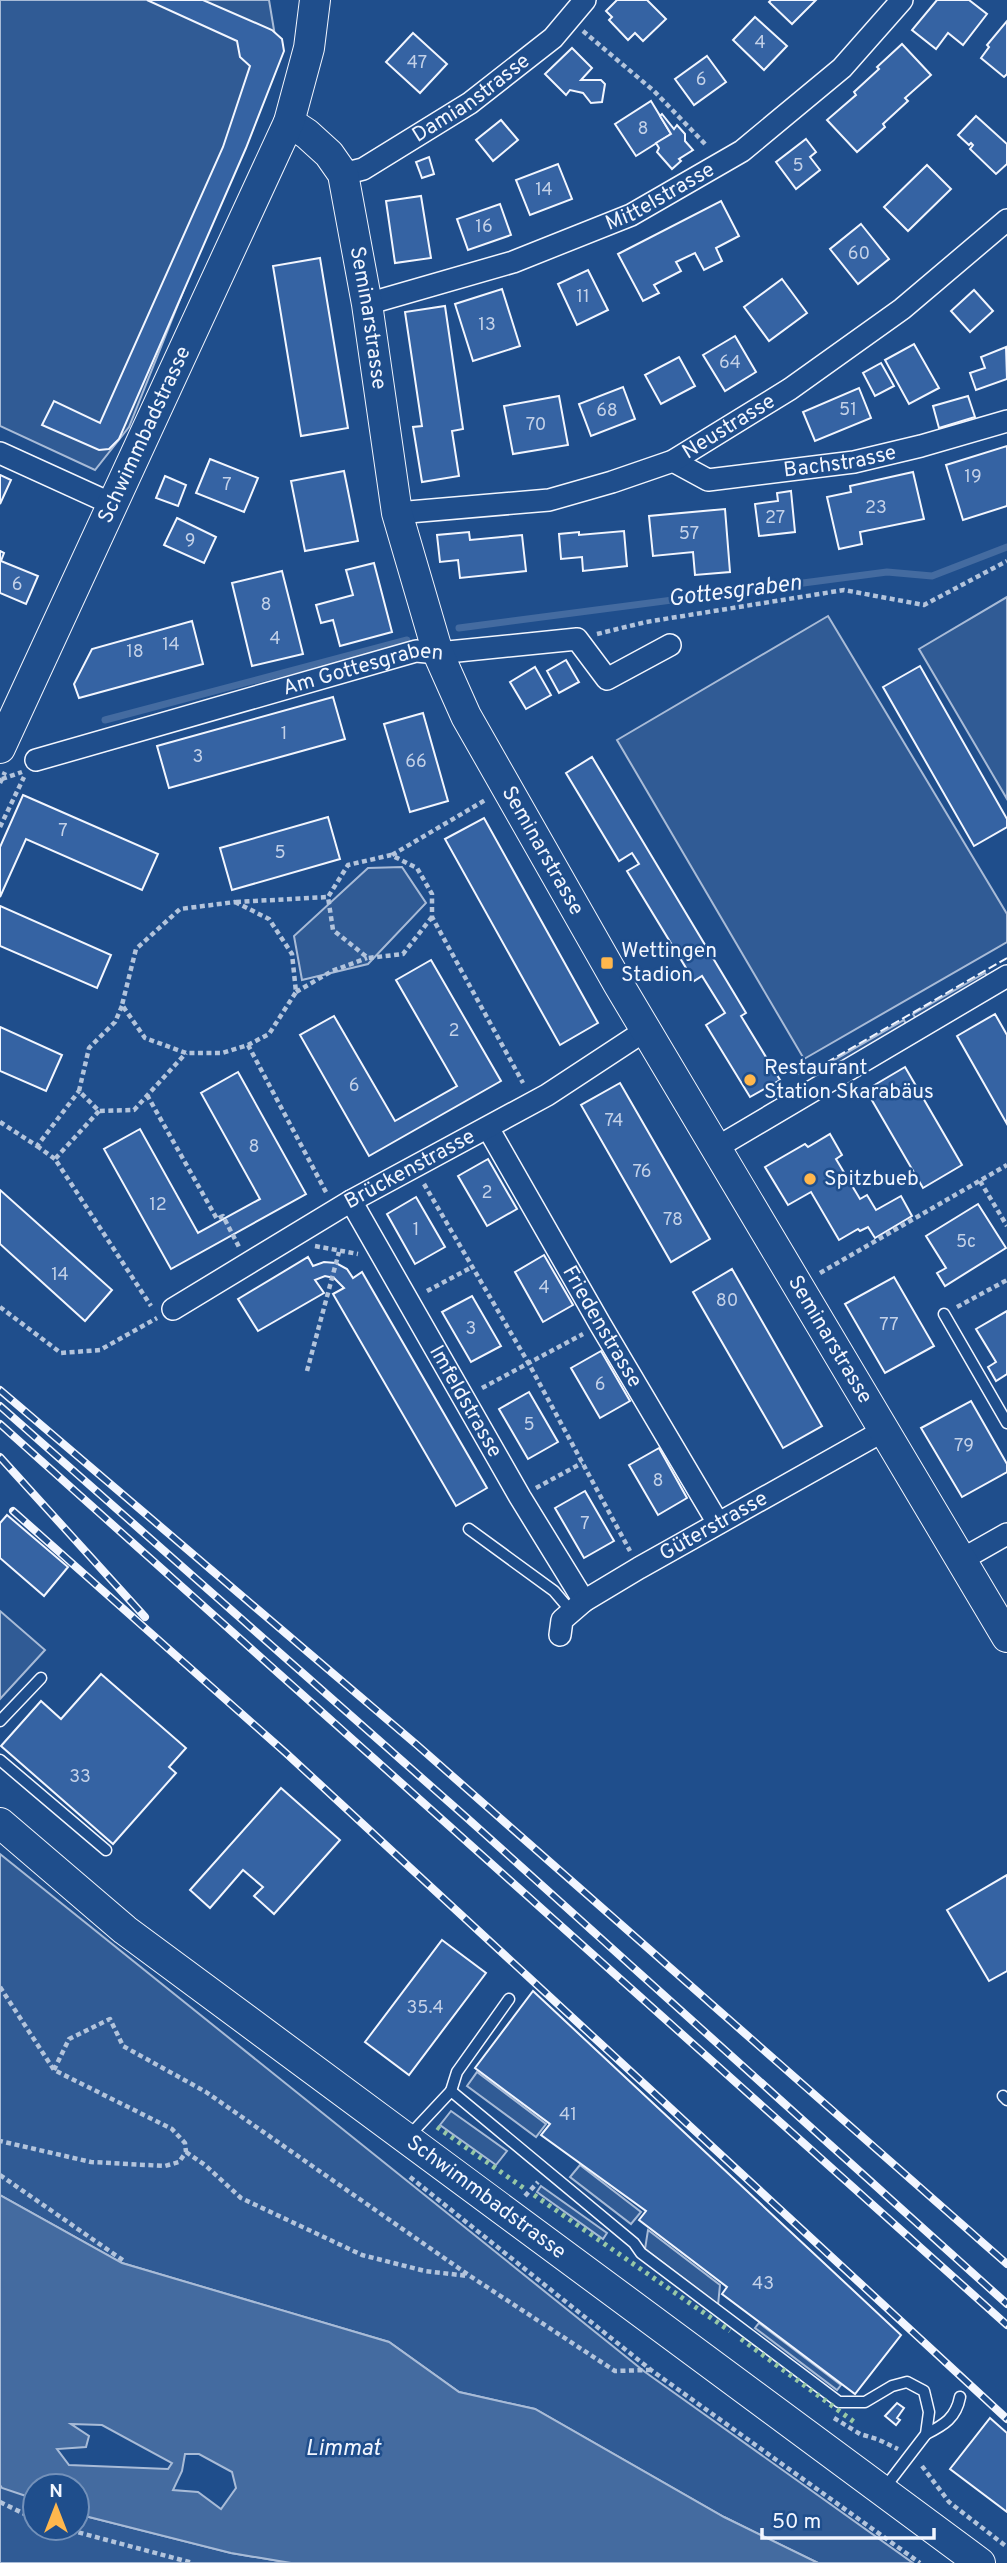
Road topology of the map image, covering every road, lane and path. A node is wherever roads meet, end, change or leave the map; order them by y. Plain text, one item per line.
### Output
1 (316, 0) edge
2 (585, 0) edge
3 (902, 0) edge
4 (569, 19) junction
5 (289, 122) junction
6 (723, 163) junction
7 (343, 174) junction
8 (1007, 220) edge
9 (367, 304) junction
10 (1007, 421) edge
11 (0, 453) edge
12 (673, 461) junction
13 (113, 504) junction
14 (397, 513) junction
15 (1007, 561) edge
16 (577, 639) junction
17 (670, 645) dead end
18 (438, 653) junction
19 (0, 748) edge
20 (32, 765) joint
21 (491, 797) dead end
22 (0, 827) edge
23 (391, 855) junction
24 (328, 897) junction
25 (235, 902) junction
26 (432, 918) junction
27 (368, 958) junction
28 (1007, 976) edge
29 (296, 992) junction
30 (122, 1005) junction
31 (646, 1030) junction
32 (248, 1045) junction
33 (186, 1053) junction
34 (79, 1091) junction
35 (147, 1095) junction
36 (534, 1102) junction
37 (99, 1111) junction
38 (0, 1122) edge
39 (488, 1128) junction
40 (37, 1146) junction
41 (716, 1148) junction
42 (55, 1159) junction
43 (1007, 1165) edge
44 (415, 1168) junction
45 (979, 1181) junction
46 (343, 1205) junction
47 (1007, 1226) edge
48 (287, 1240) junction
49 (339, 1252) junction
50 (382, 1256) junction
51 (248, 1263) junction
52 (472, 1267) junction
53 (813, 1276) dead end
54 (1007, 1280) edge
55 (408, 1301) junction
56 (0, 1307) edge
57 (166, 1313) junction
58 (944, 1314) joint
59 (600, 1324) junction
60 (529, 1364) junction
61 (307, 1371) dead end
62 (463, 1397) junction
63 (1007, 1423) edge
64 (883, 1431) junction
65 (582, 1463) junction
66 (520, 1497) junction
67 (718, 1523) junction
68 (469, 1529) dead end
69 (1007, 1534) edge
70 (961, 1560) junction
71 (639, 1568) junction
72 (577, 1606) junction
73 (560, 1635) dead end
74 (1007, 1637) edge
75 (41, 1678) dead end
76 (0, 1721) edge
77 (0, 1760) edge
78 (0, 1823) edge
79 (106, 1850) dead end
80 (0, 1987) edge
81 (509, 1998) dead end
82 (54, 2070) junction
83 (450, 2091) junction
84 (406, 2138) junction
85 (0, 2141) edge
86 (186, 2152) junction
87 (547, 2173) junction
88 (407, 2174) dead end
89 (0, 2175) edge
90 (522, 2199) dead end
91 (124, 2261) dead end
92 (470, 2276) junction
93 (651, 2370) junction
94 (960, 2397) dead end
95 (926, 2434) junction
96 (883, 2490) junction
97 (0, 2502) edge
98 (21, 2512) edge
99 (91, 2536) edge
100 (192, 2563) edge
101 (920, 2563) edge
102 (980, 2563) edge

1 - 5 main road
2 - 4 street, Damianstrasse
3 - 6 street, Mittelstrasse
4 - 6 path
4 - 7 street, Damianstrasse
5 - 7 main road, Seminarstrasse
5 - 13 main road, Schwimmbadstrasse
6 - 9 street, Mittelstrasse
7 - 9 main road, Seminarstrasse
8 - 12 street, Neustrasse
9 - 14 main road, Seminarstrasse
10 - 12 street, Bachstrasse
11 - 13 street
12 - 14 street, Neustrasse
13 - 19 main road, Schwimmbadstrasse
14 - 18 main road, Seminarstrasse
15 - 16 path
16 - 17 street
16 - 18 street, Am Gottesgraben
18 - 20 street, Am Gottesgraben
18 - 31 main road, Seminarstrasse
20 - 22 path
21 - 23 path
23 - 24 path
23 - 26 path
24 - 25 path
24 - 27 path
25 - 29 path
25 - 30 path
26 - 27 path
26 - 36 path
27 - 29 path
28 - 41 street
29 - 32 path
30 - 33 path
30 - 34 path
31 - 36 street, Brückenstrasse
31 - 41 main road, Seminarstrasse
32 - 33 path
32 - 46 path
33 - 35 path
34 - 37 path
34 - 40 path
35 - 37 path
35 - 51 path
36 - 39 street, Brückenstrasse
37 - 42 path
38 - 40 path
39 - 44 street, Brückenstrasse
39 - 59 street, Friedenstrasse
40 - 42 path
41 - 64 main road, Seminarstrasse
42 - 57 path
43 - 45 path
44 - 46 street, Brückenstrasse
44 - 52 path
45 - 47 path
45 - 53 path
46 - 48 street, Brückenstrasse
46 - 50 street, Imfeldstrasse
48 - 49 path
48 - 51 street, Brückenstrasse
49 - 50 path
49 - 61 path
50 - 55 street, Imfeldstrasse
51 - 57 street, Brückenstrasse
52 - 55 path
52 - 60 path
54 - 58 path
55 - 62 street, Imfeldstrasse
56 - 57 path
58 - 63 lane
59 - 60 path
59 - 67 street, Friedenstrasse
60 - 62 path
60 - 65 path
62 - 66 street, Imfeldstrasse
64 - 67 street, Güterstrasse
64 - 70 main road, Seminarstrasse
65 - 66 path
65 - 71 path
66 - 72 street, Imfeldstrasse
67 - 71 street, Güterstrasse
68 - 72 lane
69 - 70 street
70 - 74 main road, Seminarstrasse
71 - 72 street, Güterstrasse
72 - 73 street
75 - 76 lane
77 - 79 lane
78 - 84 main road, Schwimmbadstrasse
80 - 82 path
81 - 83 lane
82 - 86 path
82 - 92 path
83 - 84 lane
83 - 87 lane
84 - 96 main road, Schwimmbadstrasse
85 - 86 path
86 - 92 path
87 - 90 path
87 - 95 lane
88 - 93 path
89 - 91 path
92 - 93 path
93 - 101 path
94 - 95 lane
95 - 96 lane
96 - 102 main road, Schwimmbadstrasse
97 - 98 path
99 - 100 path

